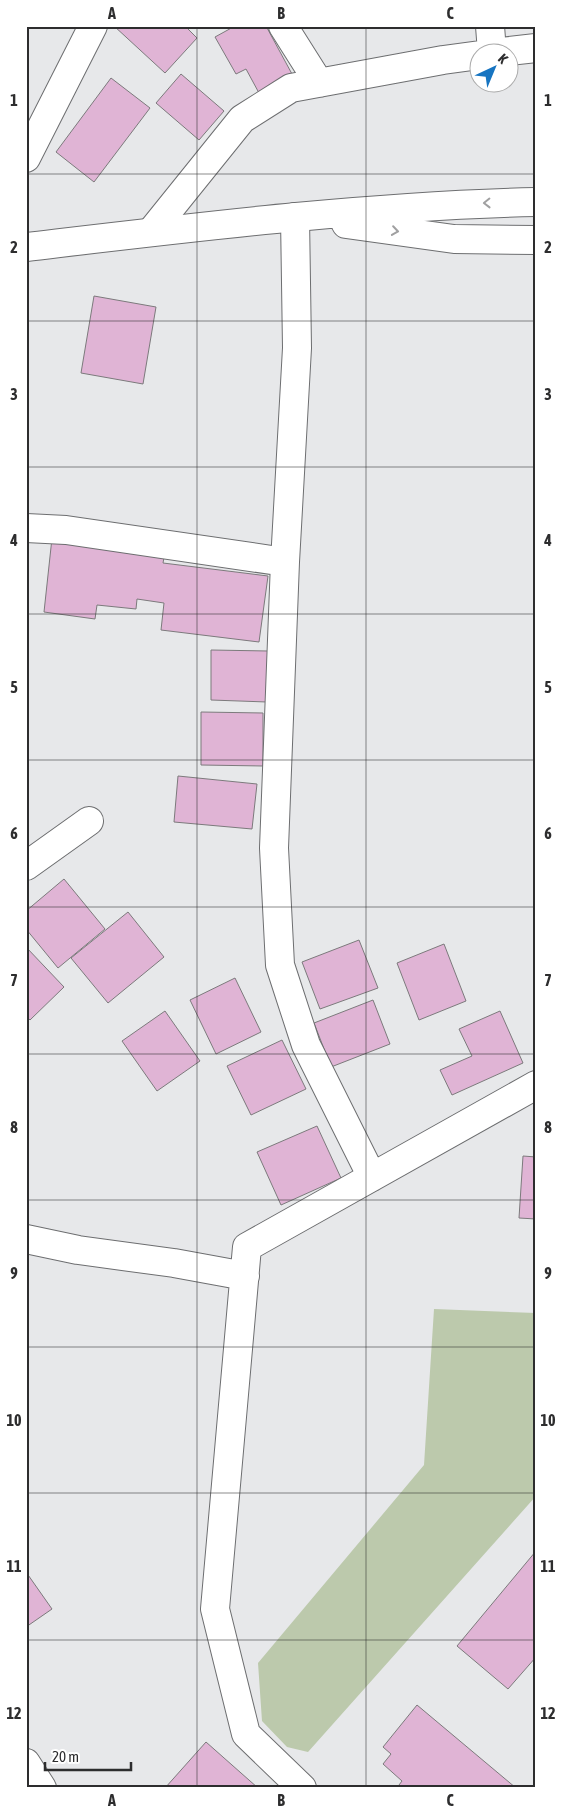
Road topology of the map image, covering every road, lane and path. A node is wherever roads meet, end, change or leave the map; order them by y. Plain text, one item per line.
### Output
1 (93, 26) edge
2 (283, 26) edge
3 (490, 26) edge
4 (491, 42) edge
5 (536, 48) edge
6 (520, 50) edge
7 (470, 56) edge
8 (319, 83) junction
9 (26, 158) edge
10 (536, 202) edge
11 (295, 217) junction
12 (151, 232) junction
13 (536, 240) edge
14 (26, 247) edge
15 (26, 528) edge
16 (285, 562) junction
17 (89, 821) dead end
18 (26, 866) edge
19 (536, 1086) edge
20 (372, 1177) junction
21 (26, 1239) edge
22 (245, 1276) junction
23 (26, 1763) edge
24 (42, 1788) edge
25 (302, 1788) edge

1 - 9 street
2 - 8 street
3 - 4 street
5 - 6 street
7 - 8 street
8 - 12 street
10 -> 11 street
11 - 12 street
11 -> 13 street
11 - 16 street
12 - 14 street
15 - 16 street
16 - 20 street
17 - 18 street
19 - 20 street
20 - 22 street
21 - 22 street
22 - 25 street
23 - 24 street

